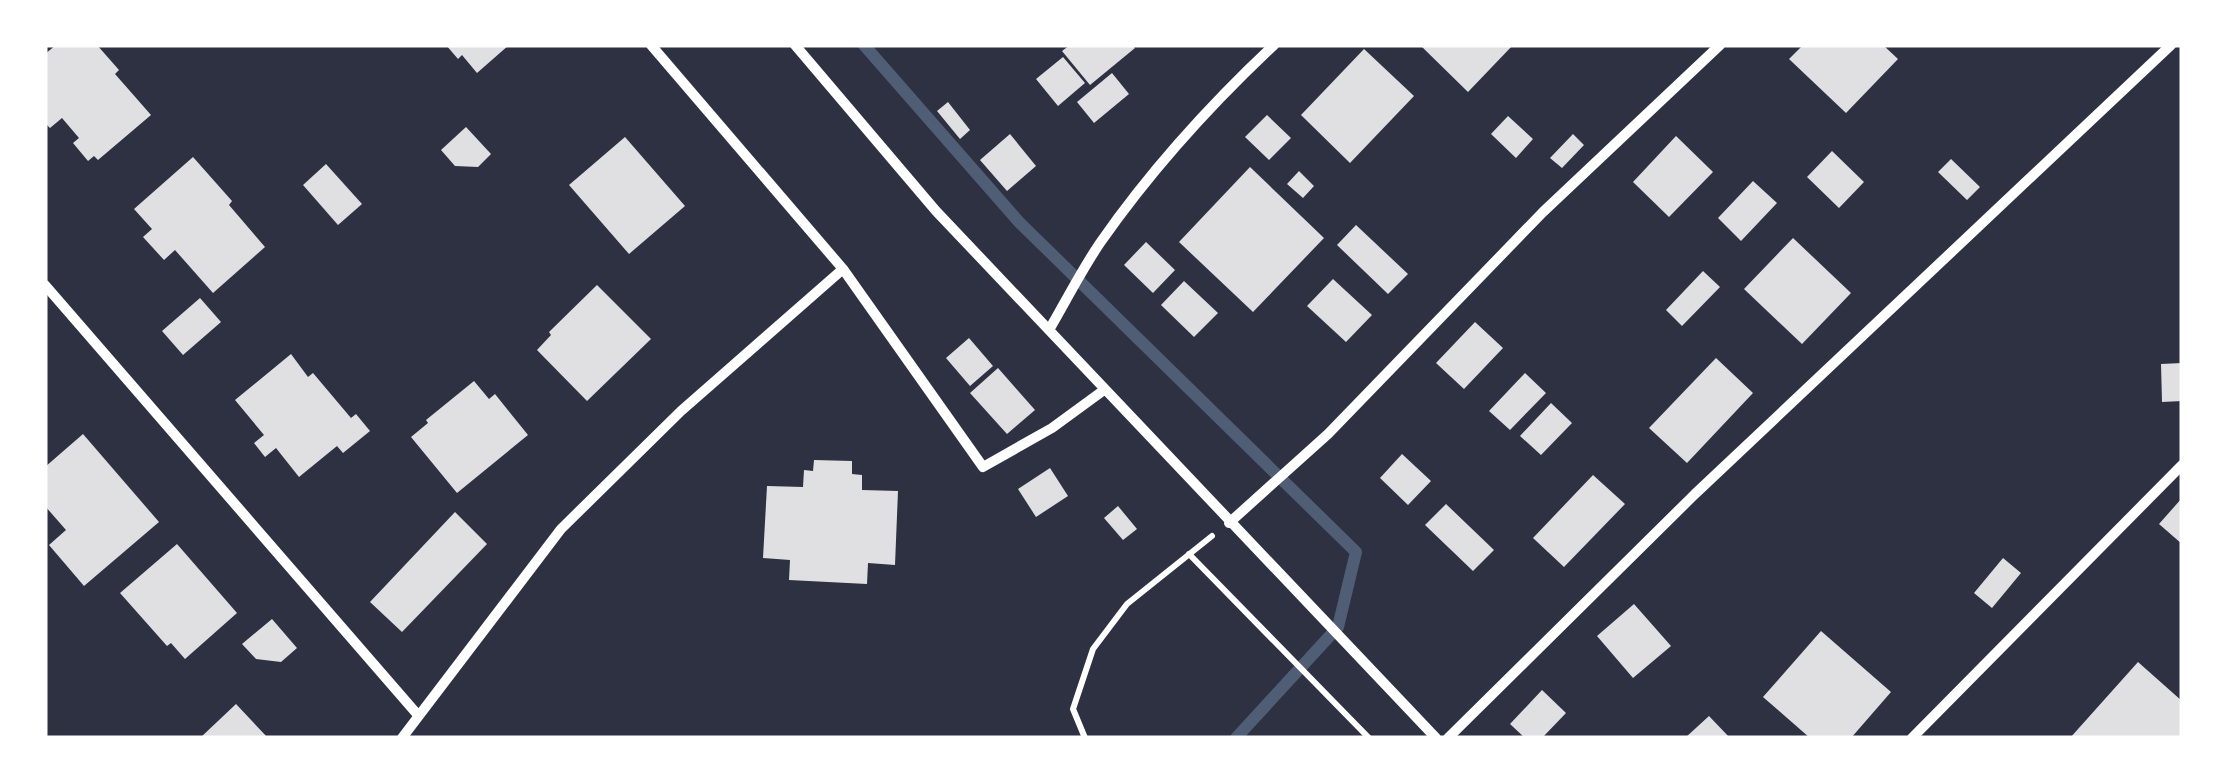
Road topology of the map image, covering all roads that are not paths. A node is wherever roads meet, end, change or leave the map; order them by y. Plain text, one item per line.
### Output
1 (651, 45) edge
2 (794, 45) edge
3 (1274, 45) edge
4 (1720, 45) edge
5 (2171, 45) edge
6 (843, 268) junction
7 (45, 285) edge
8 (1048, 330) junction
9 (1104, 390) junction
10 (2182, 465) edge
11 (1229, 523) junction
12 (417, 714) junction
13 (402, 738) edge
14 (1436, 738) edge
15 (1448, 738) edge
16 (1912, 738) edge

1 - 6 street
2 - 8 street
3 - 8 street
4 - 11 street
5 - 15 street
6 - 9 street
6 - 12 street
7 - 12 street
8 - 9 street
9 - 11 street
10 - 16 street
11 - 14 street
12 - 13 street

